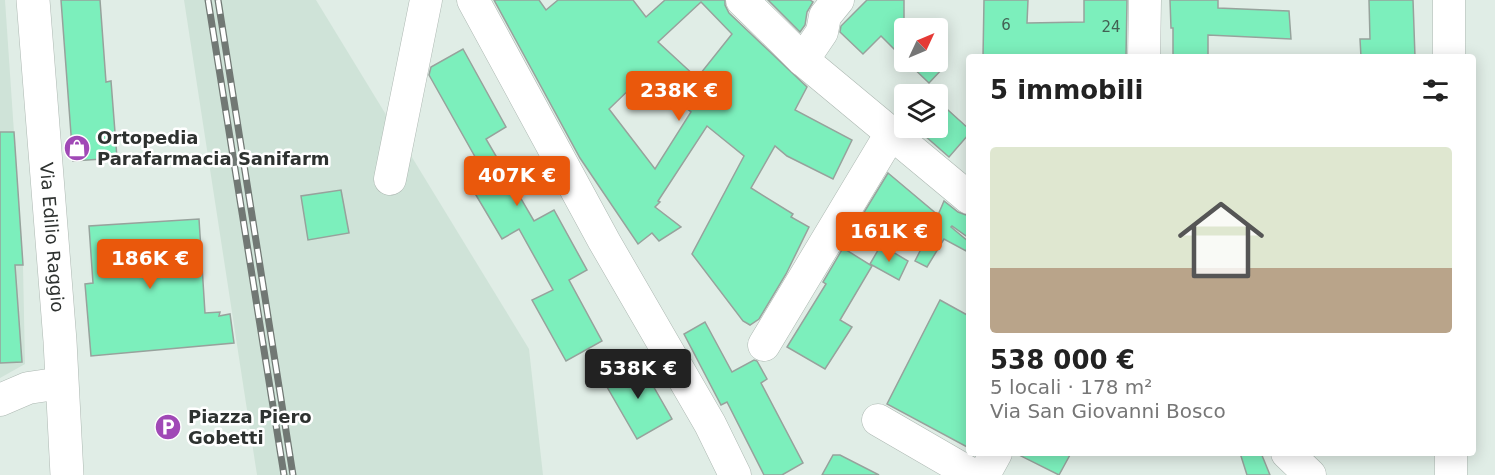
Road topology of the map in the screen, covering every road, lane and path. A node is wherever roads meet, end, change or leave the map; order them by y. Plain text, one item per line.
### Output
1 (33, 0) edge
2 (426, 0) edge
3 (473, 0) edge
4 (742, 0) edge
5 (838, 0) edge
6 (1145, 0) edge
7 (1449, 0) edge
8 (1144, 54) edge
9 (1449, 54) edge
10 (803, 60) junction
11 (890, 135) junction
12 (390, 179) dead end
13 (966, 196) edge
14 (764, 345) dead end
15 (62, 383) junction
16 (0, 400) edge
17 (878, 420) dead end
18 (994, 456) edge
19 (1290, 456) edge
20 (1451, 456) edge
21 (67, 475) edge
22 (735, 475) edge
23 (973, 475) edge
24 (984, 475) edge
25 (1310, 475) edge
26 (1451, 475) edge

1 - 15 main road, Via Edilio Raggio
2 - 12 street
3 - 22 street
4 - 10 street
5 - 10 street
6 - 8 street
7 - 9 street
10 - 11 street
11 - 13 street
11 - 14 street
15 - 16 street
15 - 21 main road, Via Edilio Raggio
17 - 23 street
18 - 24 street
19 - 25 street
20 - 26 street

